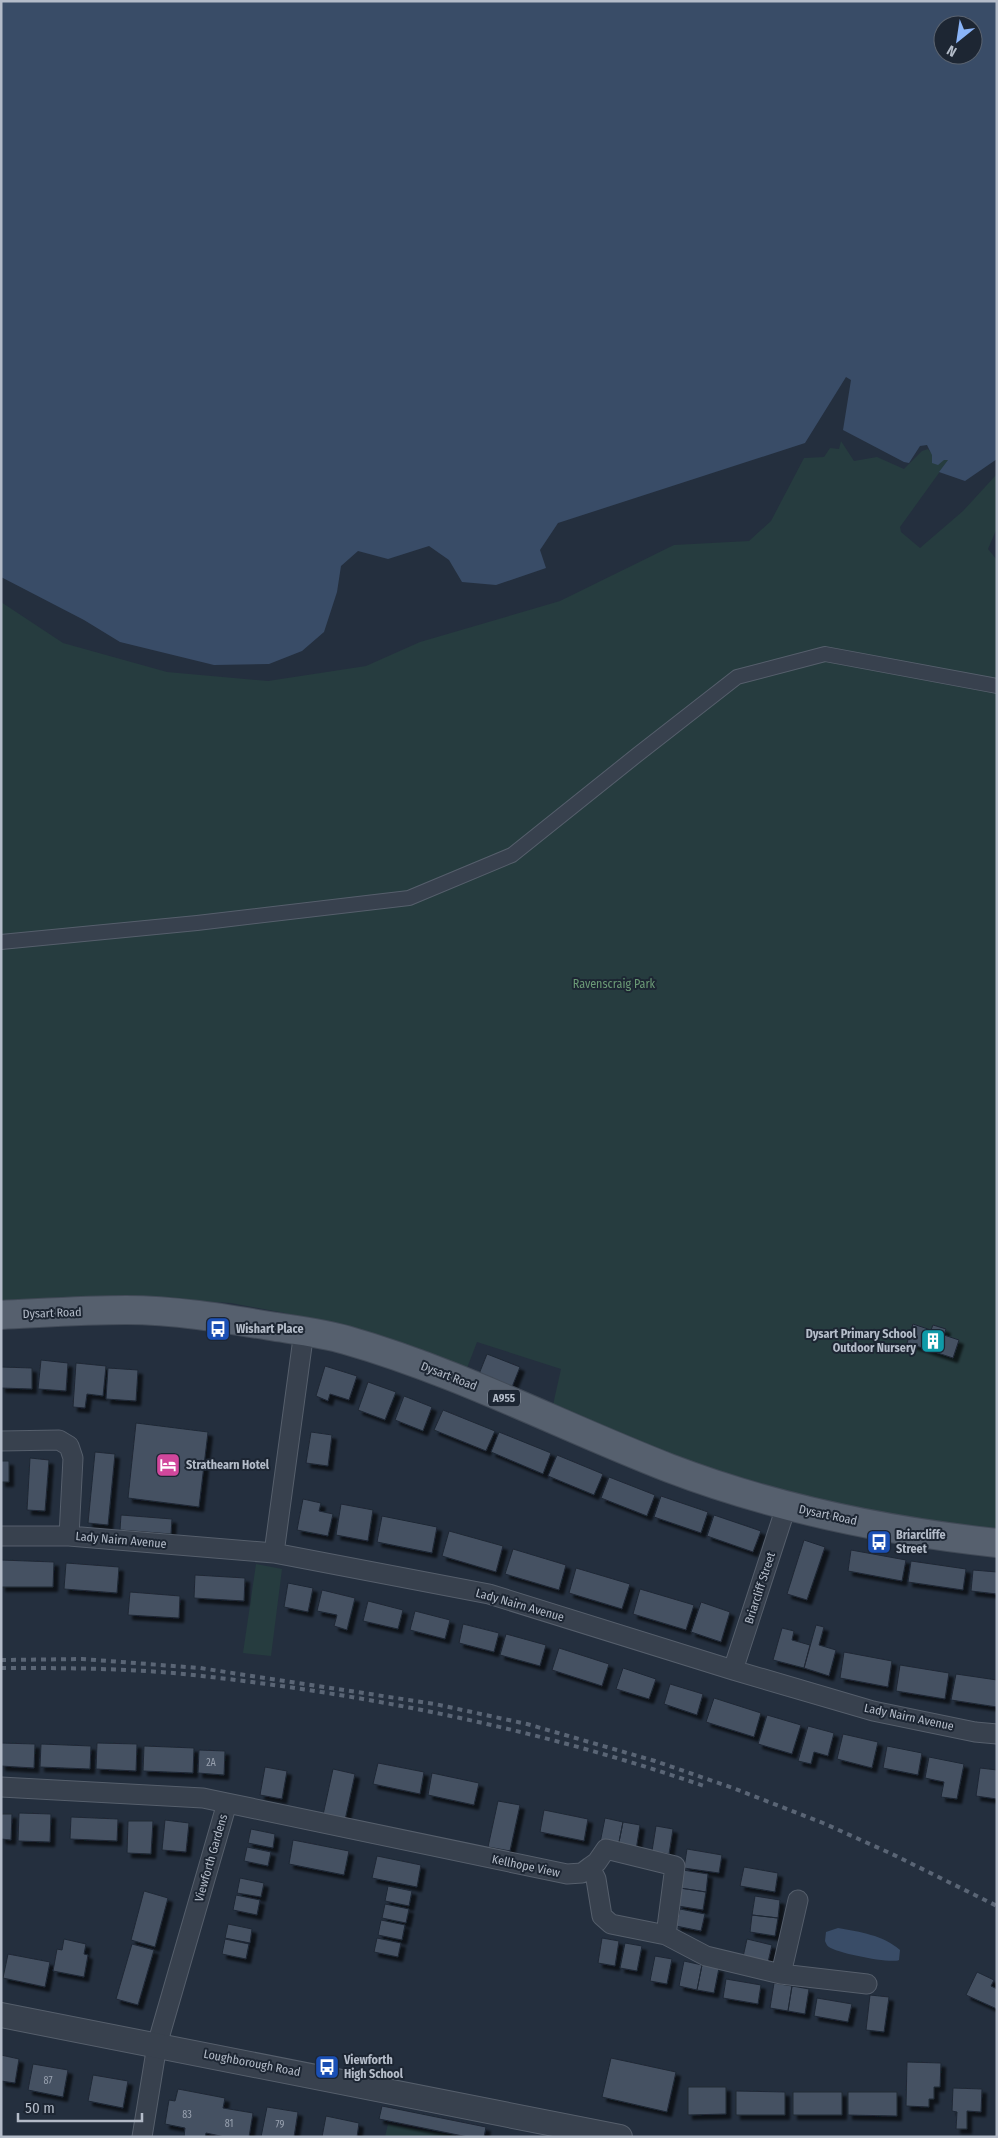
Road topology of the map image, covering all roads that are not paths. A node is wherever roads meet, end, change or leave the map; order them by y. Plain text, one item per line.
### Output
1 (997, 686) edge
2 (1, 942) edge
3 (1, 1315) edge
4 (304, 1331) junction
5 (1, 1441) edge
6 (786, 1507) junction
7 (1, 1536) edge
8 (69, 1536) junction
9 (997, 1543) edge
10 (274, 1554) junction
11 (733, 1670) junction
12 (997, 1734) edge
13 (1, 1788) edge
14 (227, 1803) junction
15 (590, 1867) junction
16 (798, 1900) dead end
17 (666, 1935) junction
18 (781, 1974) junction
19 (868, 1984) dead end
20 (1, 2015) edge
21 (157, 2045) junction
22 (142, 2137) edge
23 (620, 2137) edge

1 - 2 street
3 - 4 main road, Dysart Road / A955
4 - 6 main road, Dysart Road / A955
4 - 10 street
5 - 8 street
6 - 9 main road, Dysart Road / A955
6 - 11 street, Briarcliff Street
7 - 8 street, Lady Nairn Avenue
8 - 10 street, Lady Nairn Avenue
10 - 11 street, Lady Nairn Avenue
11 - 12 street, Lady Nairn Avenue
13 - 14 street, Viewforth Gardens
14 - 15 street, Kellhope View
14 - 21 street, Viewforth Gardens
15 - 17 street
15 - 17 street
16 - 18 street
17 - 18 street
18 - 19 street
20 - 21 street, Loughborough Road
21 - 22 street, Viewforth Gardens
21 - 23 street, Loughborough Road

